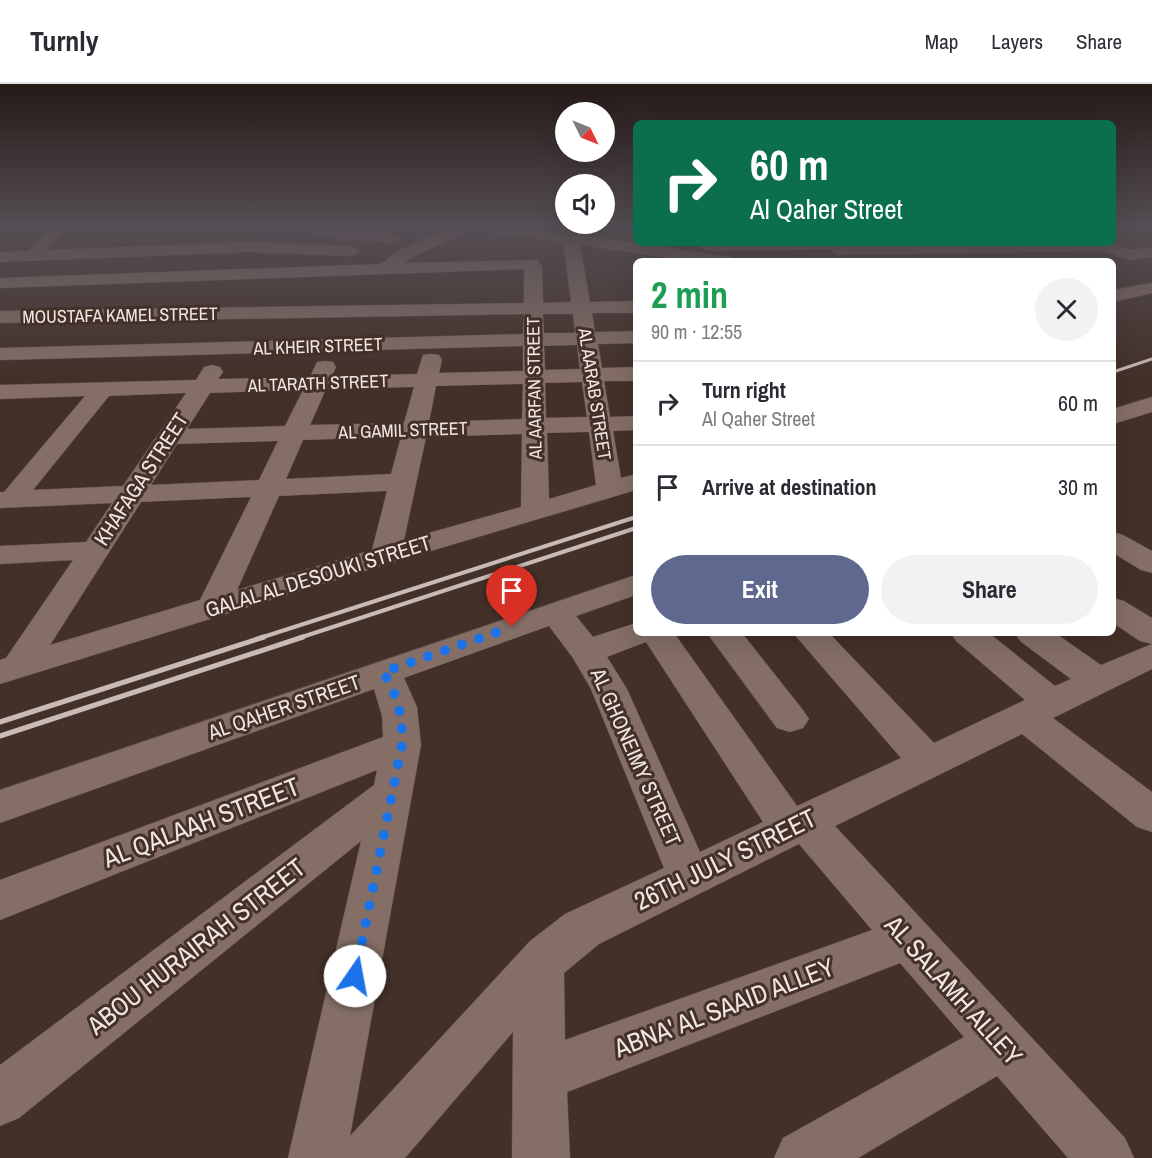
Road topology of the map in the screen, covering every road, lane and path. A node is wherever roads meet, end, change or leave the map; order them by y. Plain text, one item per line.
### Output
1 (68, 277) edge
2 (255, 277) edge
3 (308, 277) edge
4 (324, 277) edge
5 (415, 277) edge
6 (430, 277) edge
7 (450, 277) edge
8 (483, 277) edge
9 (527, 277) edge
10 (577, 277) edge
11 (66, 280) junction
12 (0, 283) edge
13 (578, 286) junction
14 (527, 287) junction
15 (446, 288) junction
16 (1152, 288) edge
17 (411, 290) dead end
18 (255, 293) junction
19 (170, 295) dead end
20 (1116, 295) edge
21 (41, 297) junction
22 (308, 301) junction
23 (355, 301) junction
24 (633, 307) edge
25 (582, 308) junction
26 (4, 320) edge
27 (633, 337) edge
28 (586, 338) junction
29 (533, 340) junction
30 (435, 343) junction
31 (335, 345) junction
32 (228, 348) junction
33 (62, 353) junction
34 (0, 354) edge
35 (633, 374) edge
36 (592, 375) junction
37 (534, 377) junction
38 (426, 380) junction
39 (317, 383) junction
40 (202, 387) junction
41 (103, 389) junction
42 (10, 392) edge
43 (1152, 404) edge
44 (0, 411) edge
45 (1116, 416) edge
46 (633, 423) edge
47 (600, 424) junction
48 (534, 426) junction
49 (415, 430) junction
50 (294, 433) junction
51 (169, 437) junction
52 (402, 482) junction
53 (623, 486) edge
54 (268, 488) junction
55 (131, 494) junction
56 (6, 500) edge
57 (535, 511) junction
58 (1116, 543) edge
59 (95, 550) junction
60 (0, 555) edge
61 (386, 555) junction
62 (1152, 564) edge
63 (633, 585) edge
64 (213, 608) junction
65 (1116, 610) edge
66 (555, 612) junction
67 (1152, 633) edge
68 (633, 635) edge
69 (659, 636) edge
70 (726, 636) edge
71 (813, 636) edge
72 (971, 636) edge
73 (1036, 636) edge
74 (587, 652) junction
75 (1152, 655) edge
76 (9, 669) edge
77 (383, 672) junction
78 (1096, 680) junction
79 (1039, 709) junction
80 (790, 719) dead end
81 (402, 745) junction
82 (928, 762) junction
83 (392, 793) junction
84 (0, 807) edge
85 (1152, 815) edge
86 (796, 825) junction
87 (689, 876) junction
88 (0, 900) edge
89 (908, 938) junction
90 (538, 966) junction
91 (1003, 1044) junction
92 (540, 1076) junction
93 (0, 1099) edge
94 (317, 1158) edge
95 (368, 1158) edge
96 (541, 1158) edge
97 (803, 1158) edge
98 (1105, 1158) edge

1 - 11 street
2 - 18 street
3 - 18 street
4 - 22 street
5 - 17 street
6 - 15 street
7 - 15 street
8 - 15 street
9 - 14 street
10 - 13 street, AL AARAB STREET
11 - 12 street
11 - 18 street
11 - 21 street
13 - 14 street
13 - 25 street, AL AARAB STREET
14 - 15 street, MOUSTAFA KAMEL STREET
14 - 25 street, MOUSTAFA KAMEL STREET
14 - 29 street, AL AARFAN STREET
15 - 23 street, MOUSTAFA KAMEL STREET
15 - 30 street
16 - 20 street
18 - 22 street, MOUSTAFA KAMEL STREET
18 - 26 street, MOUSTAFA KAMEL STREET
18 - 32 street, KHAFAGA STREET
19 - 21 street
21 - 26 street
22 - 23 street, MOUSTAFA KAMEL STREET
23 - 31 street
24 - 25 street, MOUSTAFA KAMEL STREET
25 - 28 street, AL AARAB STREET
27 - 28 street, AL KHEIR STREET
28 - 29 street, AL KHEIR STREET
28 - 36 street, AL AARAB STREET
29 - 30 street, AL KHEIR STREET
29 - 37 street, AL AARFAN STREET
30 - 31 street, AL KHEIR STREET
30 - 38 street
31 - 32 street, AL KHEIR STREET
31 - 39 street
32 - 33 street, AL KHEIR STREET
32 - 40 street, KHAFAGA STREET
33 - 34 street, AL KHEIR STREET
33 - 42 street
35 - 36 street, AL TARATH STREET
36 - 37 street, AL TARATH STREET
36 - 47 street, AL AARAB STREET
37 - 38 street, AL TARATH STREET
37 - 48 street, AL AARFAN STREET
38 - 39 street, AL TARATH STREET
38 - 49 street
39 - 40 street, AL TARATH STREET
39 - 50 street
40 - 41 street, AL TARATH STREET
40 - 51 street, KHAFAGA STREET
41 - 42 street, AL TARATH STREET
41 - 56 street
42 - 44 street
43 - 45 street
46 - 47 street, AL GAMIL STREET
47 - 48 street, AL GAMIL STREET
47 - 53 street, AL AARAB STREET
48 - 49 street, AL GAMIL STREET
48 - 57 street, AL AARFAN STREET
49 - 50 street, AL GAMIL STREET
49 - 52 street
50 - 51 street, AL GAMIL STREET
50 - 54 street
51 - 55 street, KHAFAGA STREET
52 - 54 street
52 - 61 street
53 - 57 street, GALAL AL DESOUKI STREET
54 - 55 street
54 - 64 street
55 - 56 street
55 - 59 street, KHAFAGA STREET
57 - 61 street, GALAL AL DESOUKI STREET
58 - 62 street
59 - 60 street
59 - 76 street, KHAFAGA STREET
61 - 64 street, GALAL AL DESOUKI STREET
63 - 66 street, AL QAHER STREET
64 - 76 street, GALAL AL DESOUKI STREET
65 - 67 street
66 - 74 street, AL GHONEIMY STREET
66 - 77 street, AL QAHER STREET
68 - 74 street
69 - 86 street, AL SALAMH ALLEY
70 - 80 street
71 - 82 street
72 - 79 street
73 - 78 street
74 - 87 street, AL GHONEIMY STREET
75 - 78 street, 26TH JULY STREET
77 - 81 street
77 - 84 street, AL QAHER STREET
78 - 79 street, 26TH JULY STREET
79 - 82 street, 26TH JULY STREET
79 - 85 street
81 - 83 street
81 - 88 street, AL QALAAH STREET
82 - 86 street, 26TH JULY STREET
83 - 93 street, ABOU HURAIRAH STREET
83 - 94 street
86 - 87 street, 26TH JULY STREET
86 - 89 street, AL SALAMH ALLEY
87 - 90 street, 26TH JULY STREET
89 - 91 street, AL SALAMH ALLEY
89 - 92 street, ABNA' AL SAAID ALLEY
90 - 92 street
90 - 95 street, 26TH JULY STREET
91 - 97 street
91 - 98 street, AL SALAMH ALLEY
92 - 96 street

